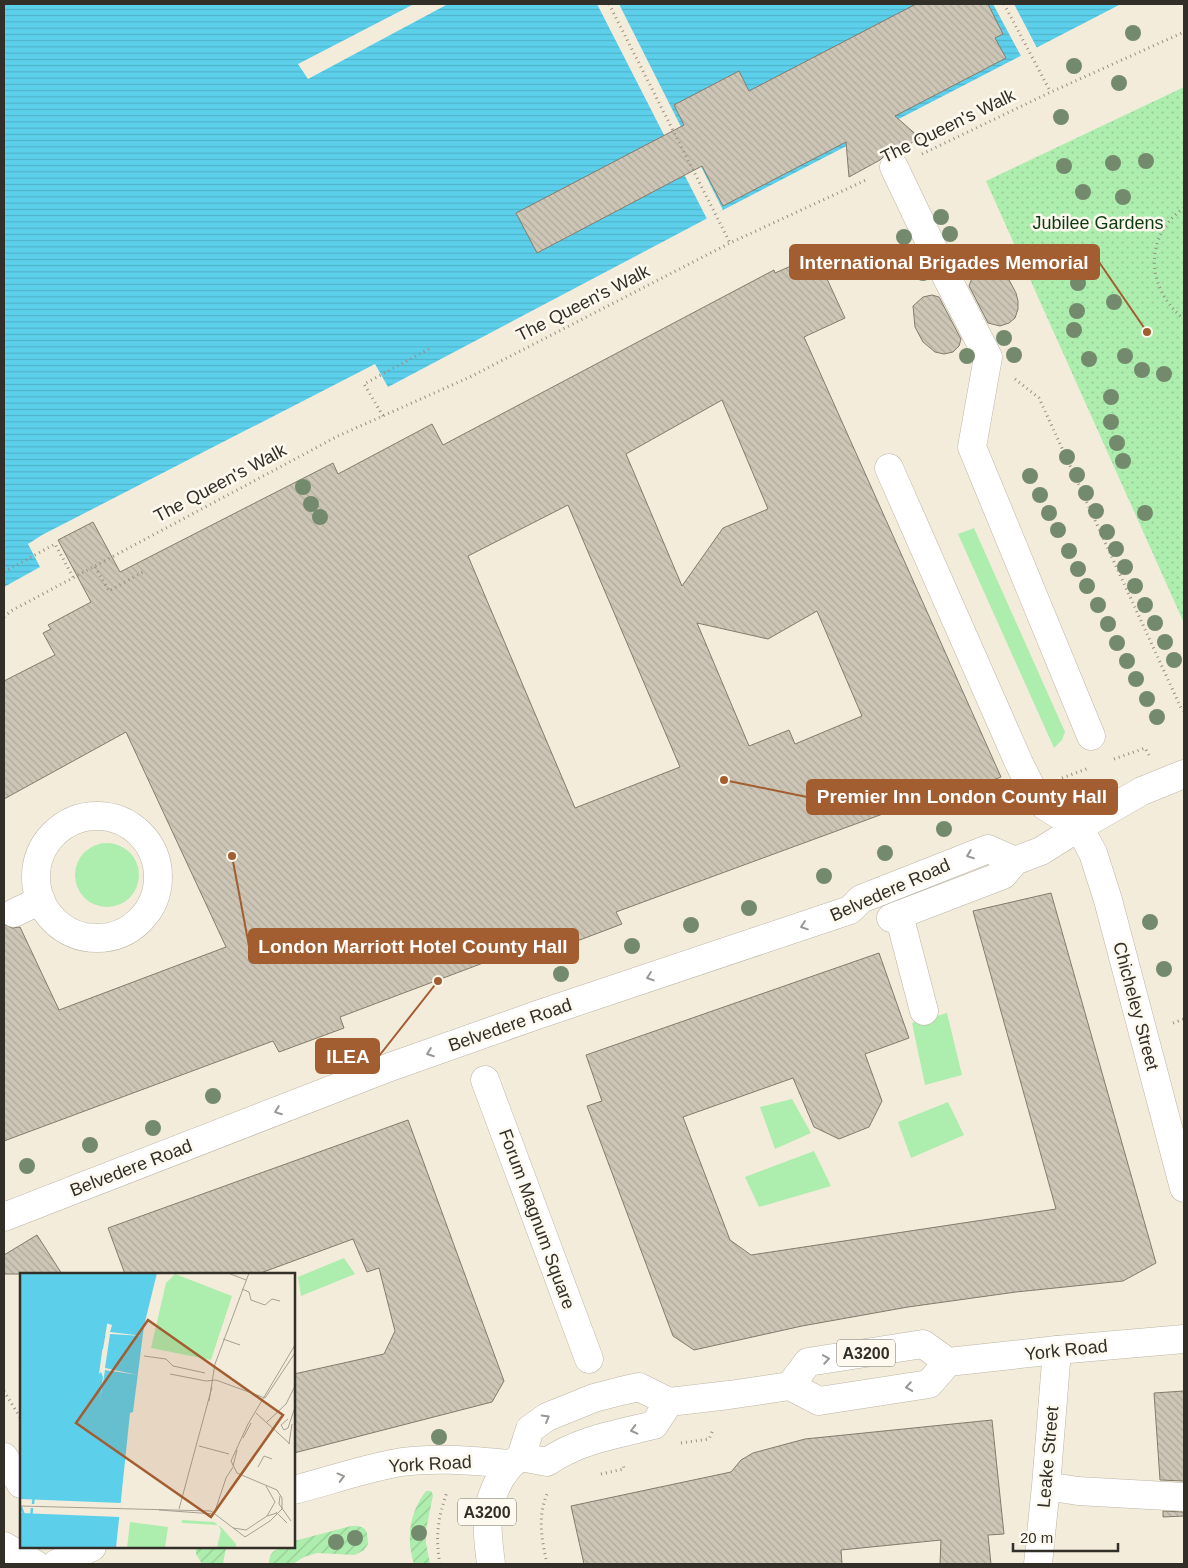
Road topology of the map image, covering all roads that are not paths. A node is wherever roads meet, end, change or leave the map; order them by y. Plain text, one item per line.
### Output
1 (894, 167) road end
2 (890, 468) dead end
3 (1092, 736) dead end
4 (1184, 774) edge
5 (1078, 827) junction
6 (1015, 861) junction
7 (41, 900) junction
8 (14, 913) dead end
9 (924, 1012) dead end
10 (485, 1080) dead end
11 (1184, 1188) edge
12 (4, 1217) edge
13 (1184, 1339) edge
14 (1056, 1350) junction
15 (589, 1359) dead end
16 (948, 1362) junction
17 (790, 1386) junction
18 (669, 1402) junction
19 (4, 1457) edge
20 (515, 1460) junction
21 (20, 1482) edge
22 (1046, 1486) junction
23 (295, 1490) edge
24 (1184, 1497) edge
25 (4, 1546) edge
26 (46, 1548) edge
27 (90, 1548) edge
28 (35, 1564) edge
29 (45, 1564) edge
30 (56, 1564) edge
31 (491, 1564) edge
32 (1038, 1564) edge

1 - 3 street
2 - 5 street
4 - 5 street, Belvedere Road
5 - 6 street, Belvedere Road
5 - 11 street, Chicheley Street
6 - 9 street, Belvedere Road
6 -> 12 street, Belvedere Road
7 - 7 street
7 - 8 street
10 - 15 street, Forum Magnum Square
13 - 14 street, York Road
14 - 16 street, York Road
14 - 22 street, Leake Street
16 -> 17 street, A3200
17 -> 16 street, A3200
17 - 18 street
18 -> 20 street, York Road
20 -> 18 street, A3200
19 - 21 street
23 -> 20 street, York Road
20 - 31 street, A3200
22 - 24 street
22 - 32 street, Leake Street
25 - 28 street
26 - 29 street
27 - 30 street

